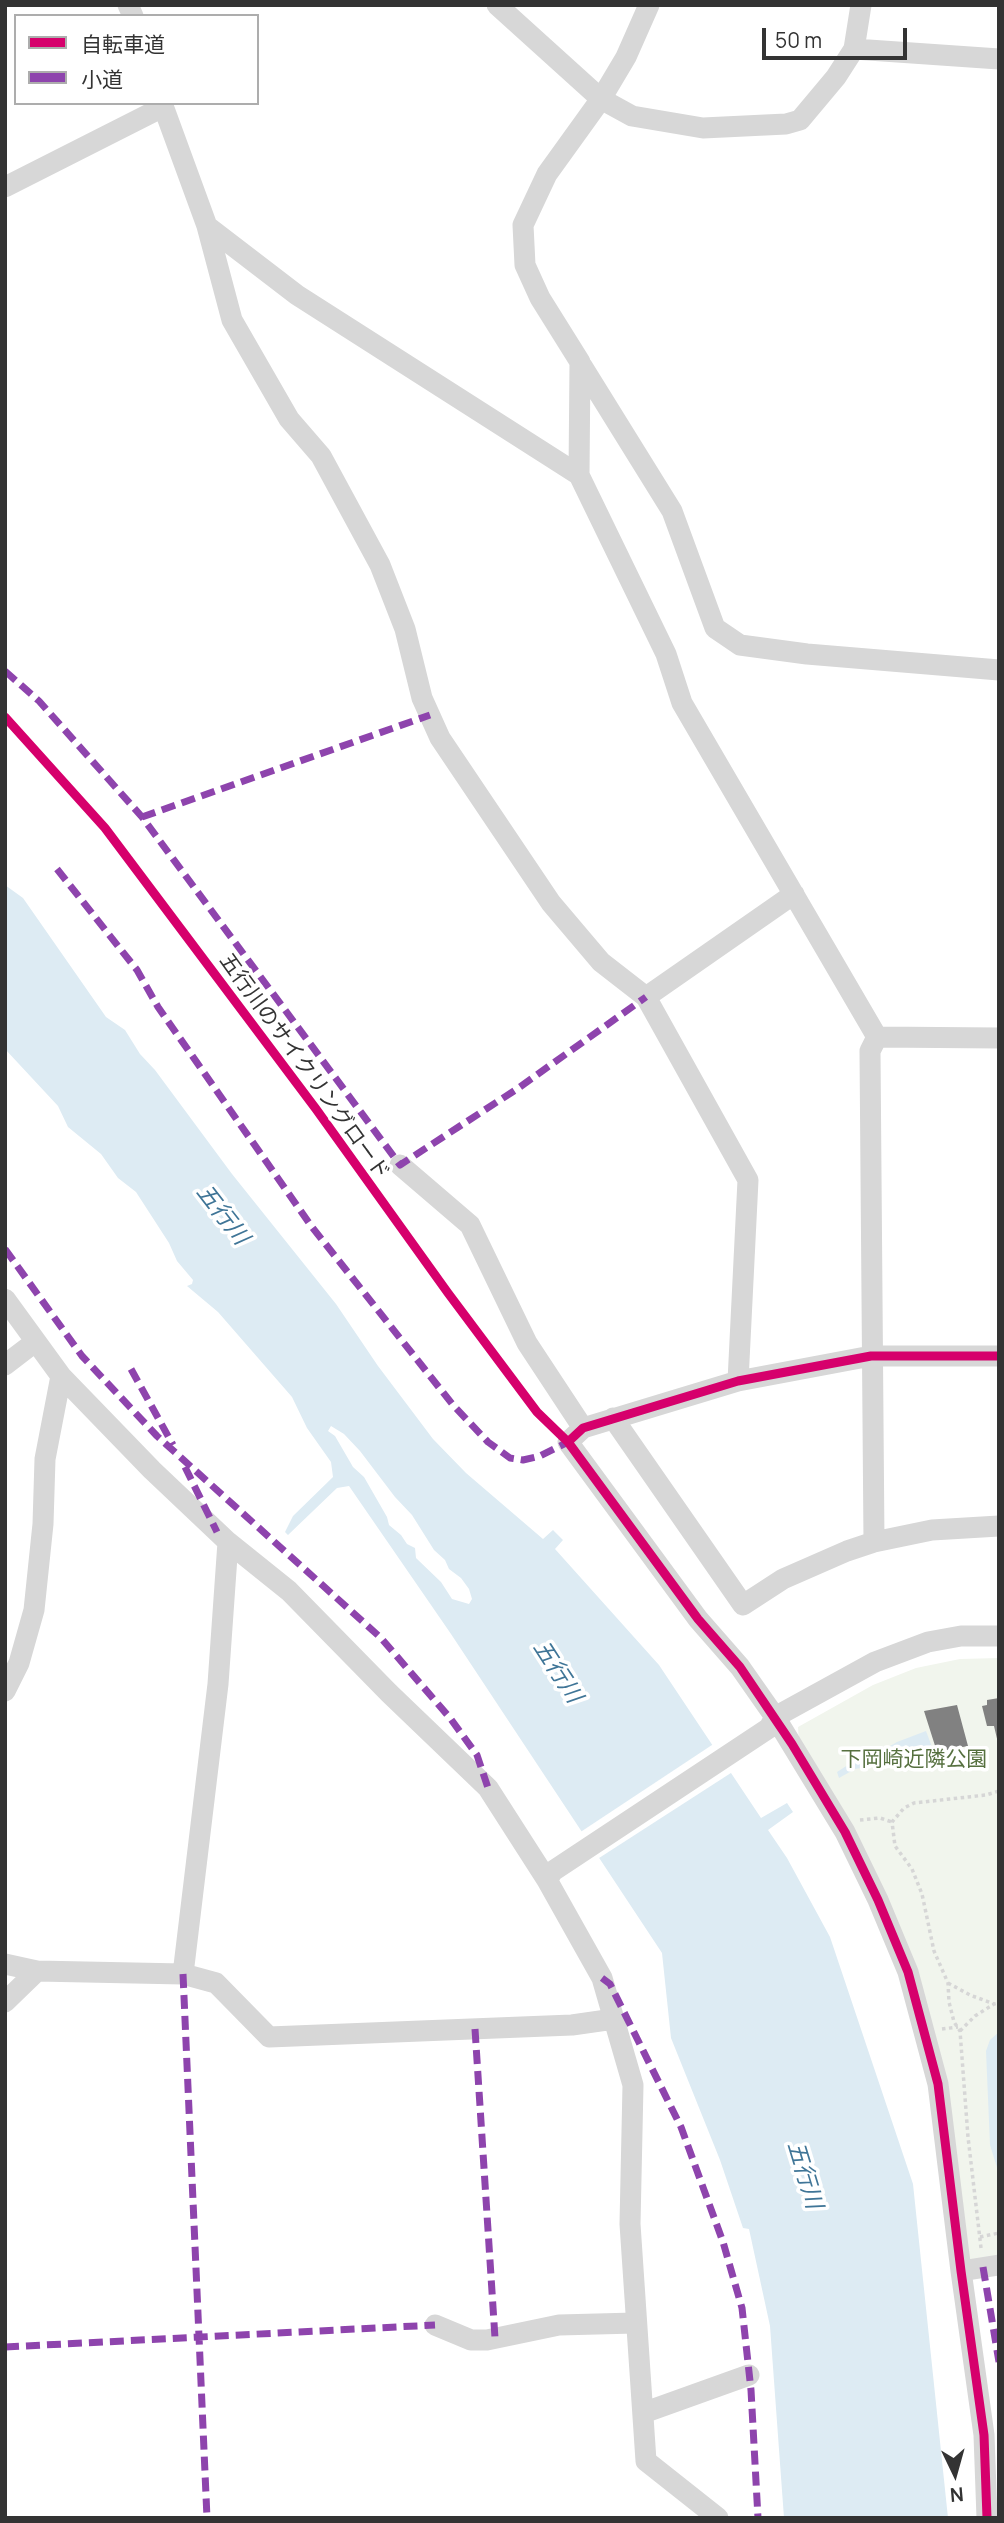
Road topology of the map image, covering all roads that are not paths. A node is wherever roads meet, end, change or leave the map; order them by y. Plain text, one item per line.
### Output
1 (497, 5) edge
2 (649, 5) edge
3 (861, 5) edge
4 (854, 49) junction
5 (999, 59) edge
6 (601, 99) junction
7 (162, 105) edge
8 (5, 187) edge
9 (207, 226) junction
10 (580, 362) junction
11 (579, 475) junction
12 (999, 670) edge
13 (794, 894) junction
14 (646, 997) junction
15 (877, 1037) junction
16 (999, 1038) edge
17 (400, 1165) dead end
18 (5, 1299) edge
19 (35, 1342) junction
20 (871, 1356) junction
21 (999, 1356) edge
22 (5, 1365) edge
23 (61, 1376) junction
24 (738, 1381) junction
25 (613, 1418) junction
26 (583, 1428) junction
27 (999, 1525) edge
28 (228, 1542) junction
29 (874, 1542) junction
30 (999, 1636) edge
31 (5, 1691) edge
32 (772, 1723) junction
33 (550, 1875) junction
34 (5, 1964) edge
35 (37, 1972) junction
36 (183, 1974) junction
37 (5, 2002) edge
38 (614, 2019) junction
39 (991, 2266) edge
40 (961, 2271) junction
41 (635, 2323) junction
42 (435, 2325) dead end
43 (749, 2375) dead end
44 (643, 2413) junction
45 (718, 2518) edge
46 (987, 2518) edge

1 - 6 street
2 - 6 street
3 - 4 street
4 - 5 street
4 - 6 street
6 - 10 street
7 - 8 street
7 - 9 street
9 - 11 street
9 - 14 street
10 - 11 street
10 - 12 street
11 - 13 street
13 - 14 street
13 - 15 street
14 - 24 street
15 - 16 street
15 - 20 street
17 - 26 street
18 - 19 street
19 - 22 street
19 - 23 street
20 - 21 street
20 - 24 street
20 - 29 street
23 - 28 street
23 - 31 street
24 - 25 street
25 - 26 street
25 - 29 street
26 - 32 street
27 - 29 street
28 - 33 street
28 - 36 street
30 - 32 street
32 - 33 street
32 - 40 street
33 - 38 street
34 - 35 street
35 - 36 street
35 - 37 street
36 - 38 street
38 - 41 street
39 - 40 street
40 - 46 street
41 - 42 street
41 - 44 street
43 - 44 street
44 - 45 street

